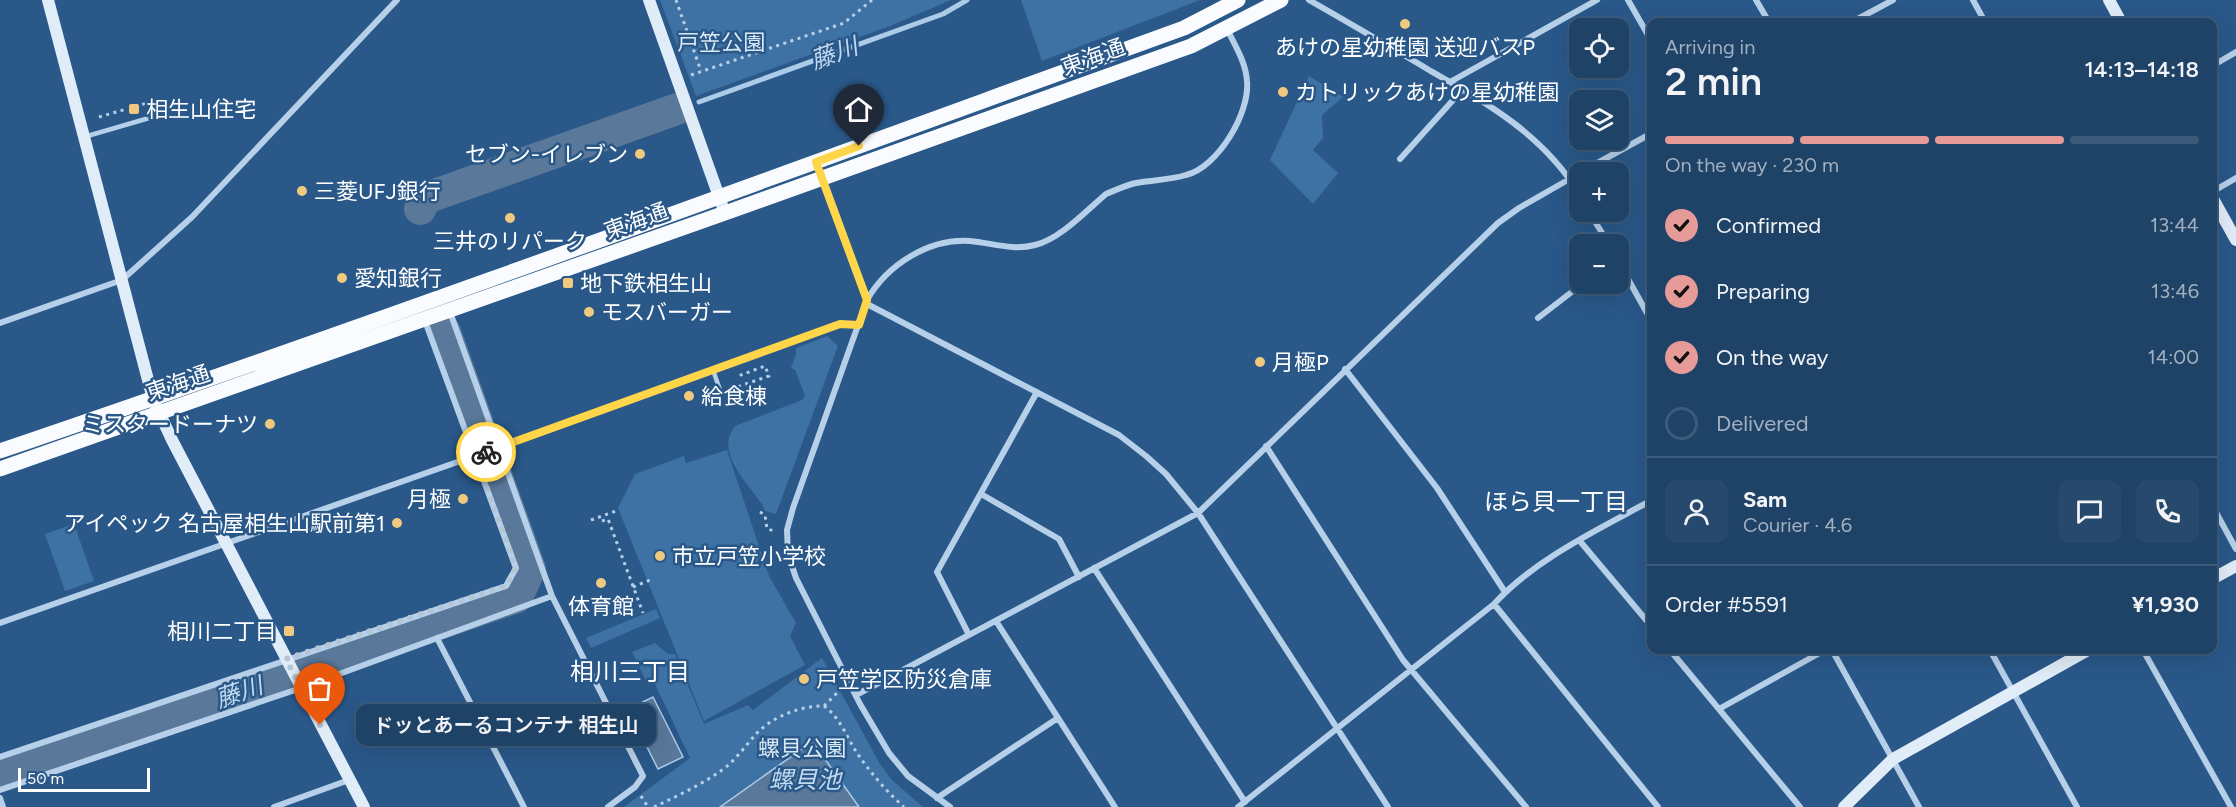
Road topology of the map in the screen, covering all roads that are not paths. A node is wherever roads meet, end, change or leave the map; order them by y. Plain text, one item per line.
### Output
1 (48, 0) edge
2 (397, 0) edge
3 (649, 0) edge
4 (1238, 0) edge
5 (1281, 0) edge
6 (1309, 0) edge
7 (1597, 0) edge
8 (1628, 0) edge
9 (1756, 0) edge
10 (1893, 0) edge
11 (1973, 0) edge
12 (2109, 0) edge
13 (1767, 18) edge
14 (1866, 18) edge
15 (1983, 18) edge
16 (2119, 18) edge
17 (1227, 29) junction
18 (1647, 33) edge
19 (2236, 52) edge
20 (2217, 63) edge
21 (1450, 82) junction
22 (1463, 89) junction
23 (156, 116) dead end
24 (84, 136) junction
25 (1647, 136) edge
26 (1400, 159) dead end
27 (816, 162) junction
28 (1600, 162) edge
29 (1569, 177) edge
30 (822, 178) junction
31 (2236, 178) edge
32 (1569, 179) edge
33 (2217, 189) edge
34 (719, 198) junction
35 (2217, 207) edge
36 (725, 213) junction
37 (2236, 240) edge
38 (122, 280) junction
39 (1629, 281) edge
40 (1569, 294) edge
41 (867, 302) junction
42 (450, 311) junction
43 (1647, 313) edge
44 (1538, 318) dead end
45 (424, 320) junction
46 (0, 323) edge
47 (859, 325) junction
48 (1345, 369) junction
49 (713, 370) junction
50 (1037, 392) junction
51 (721, 393) road end
52 (156, 406) junction
53 (1266, 446) junction
54 (500, 447) junction
55 (0, 451) edge
56 (475, 456) junction
57 (0, 469) edge
58 (981, 494) junction
59 (1647, 503) edge
60 (1198, 513) junction
61 (2217, 514) edge
62 (1579, 540) junction
63 (226, 544) junction
64 (2236, 549) edge
65 (2236, 566) edge
66 (1094, 568) junction
67 (2217, 576) edge
68 (1079, 577) junction
69 (1505, 592) junction
70 (552, 596) junction
71 (1494, 604) junction
72 (996, 621) junction
73 (1647, 621) edge
74 (0, 623) edge
75 (969, 635) junction
76 (437, 639) junction
77 (1673, 654) edge
78 (1818, 654) edge
79 (1834, 654) edge
80 (1992, 654) edge
81 (2081, 654) edge
82 (2145, 654) edge
83 (288, 663) junction
84 (1412, 669) junction
85 (299, 684) junction
86 (2013, 691) junction
87 (856, 695) junction
88 (1719, 709) junction
89 (1058, 718) junction
90 (1337, 730) junction
91 (0, 757) edge
92 (1893, 759) junction
93 (349, 780) junction
94 (0, 790) edge
95 (0, 798) edge
96 (937, 798) junction
97 (1245, 802) junction
98 (3, 807) edge
99 (274, 807) edge
100 (364, 807) edge
101 (524, 807) edge
102 (608, 807) edge
103 (950, 807) edge
104 (1115, 807) edge
105 (1238, 807) edge
106 (1388, 807) edge
107 (1526, 807) edge
108 (1658, 807) edge
109 (1800, 807) edge
110 (1844, 807) edge
111 (1919, 807) edge
112 (2077, 807) edge
113 (2231, 807) edge

1 - 24 street
2 - 38 street
3 - 34 street
4 - 27 main road, 東海通
5 - 17 main road, 東海通
6 - 21 street
7 - 21 street
8 - 18 street
9 - 13 street
10 - 14 street
11 - 15 street
12 - 16 street
17 - 30 main road, 東海通
17 - 41 street
19 - 20 street
21 - 22 street
22 - 26 street
22 - 29 street
23 - 24 lane
24 - 38 street
25 - 28 street
27 - 30 street
27 - 34 main road, 東海通
30 - 36 main road, 東海通
30 - 41 street
31 - 33 street
32 - 48 street
34 - 36 street
34 - 52 main road, 東海通
35 - 37 street
36 - 42 main road, 東海通
38 - 46 street
38 - 52 street
39 - 43 street
40 - 44 street
41 - 47 street
41 - 50 street
42 - 45 main road, 東海通
42 - 54 street
45 - 52 main road, 東海通
45 - 56 street
47 - 49 street
47 - 87 street
48 - 53 street
48 - 69 street
49 - 51 lane
49 - 54 street
50 - 58 street
50 - 60 street
52 - 55 main road, 東海通
52 - 57 main road, 東海通
52 - 63 street
53 - 60 street
53 - 84 street
54 - 56 street
54 - 70 street
56 - 63 street
56 - 83 street
58 - 68 street
58 - 75 street
59 - 62 street
60 - 66 street
60 - 90 street
61 - 64 street
62 - 69 street
62 - 73 street
63 - 74 street
63 - 83 street
65 - 67 street
66 - 68 street
66 - 97 street
68 - 72 street
69 - 71 street
70 - 76 street
70 - 102 street
71 - 84 street
71 - 108 street
72 - 75 street
72 - 89 street
75 - 87 street
76 - 85 street
76 - 101 street
77 - 88 street
78 - 88 street
79 - 92 street
80 - 86 street
81 - 86 street
82 - 113 street
83 - 85 street
83 - 91 street
84 - 90 street
84 - 107 street
85 - 93 street
85 - 94 street
86 - 92 street
86 - 112 street
87 - 96 street
88 - 109 street
89 - 96 street
89 - 104 street
90 - 97 street
90 - 106 street
92 - 110 street
92 - 111 street
93 - 99 street
93 - 100 street
95 - 98 street
96 - 103 street
97 - 105 street

